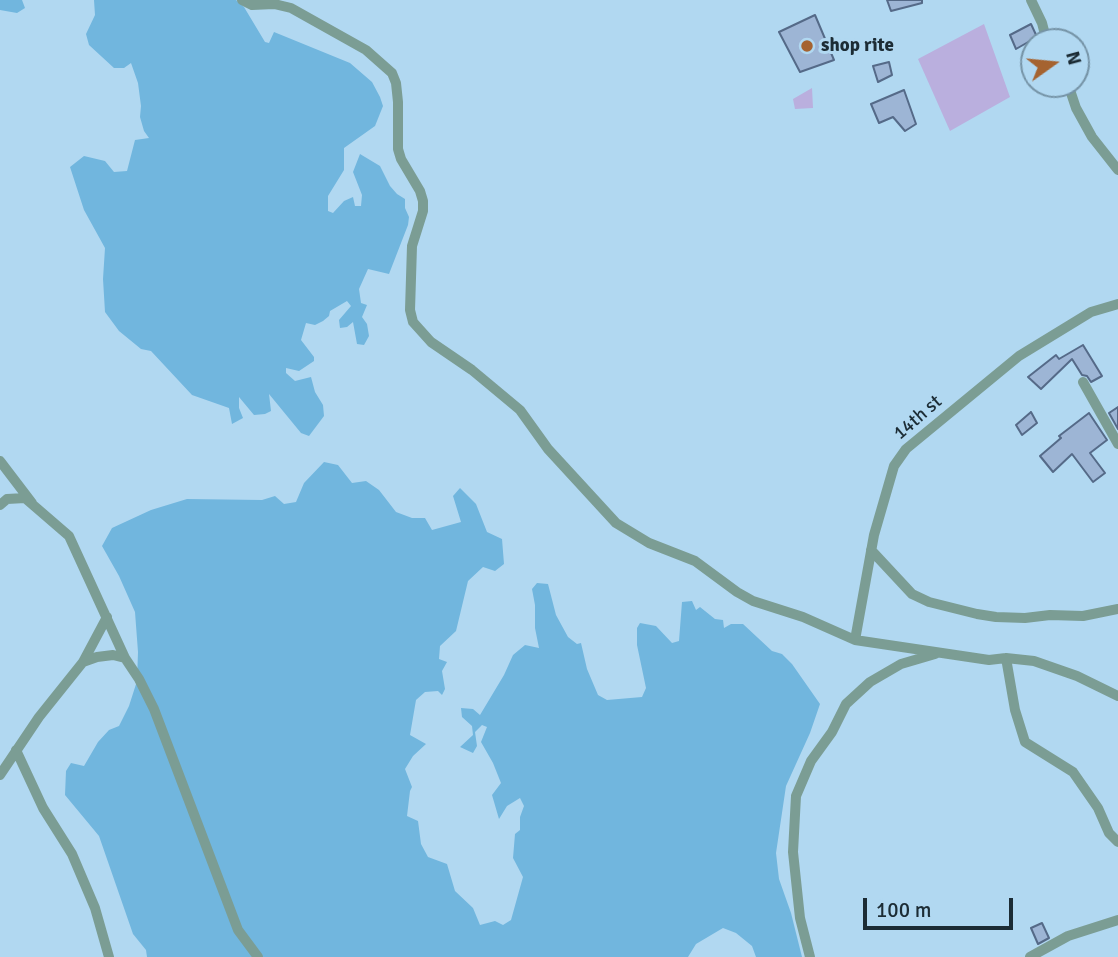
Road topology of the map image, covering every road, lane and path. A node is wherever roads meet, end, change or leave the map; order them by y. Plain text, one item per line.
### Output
1 (242, 0) edge
2 (1031, 0) edge
3 (1043, 28) edge
4 (1073, 98) edge
5 (1118, 170) edge
6 (1118, 304) edge
7 (1083, 382) dead end
8 (1118, 444) edge
9 (0, 461) edge
10 (0, 505) edge
11 (35, 506) junction
12 (871, 550) junction
13 (1118, 609) edge
14 (107, 617) junction
15 (855, 640) junction
16 (939, 652) junction
17 (125, 658) junction
18 (1006, 658) junction
19 (83, 662) junction
20 (1118, 696) edge
21 (16, 750) junction
22 (0, 775) edge
23 (1118, 842) edge
24 (1118, 920) edge
25 (109, 957) edge
26 (258, 957) edge
27 (810, 957) edge
28 (1030, 957) edge

1 - 15 street
2 - 3 street
4 - 5 street
6 - 12 street, 14th st
7 - 8 street
9 - 11 street
10 - 11 street
11 - 14 street
12 - 13 street
12 - 15 street, 14th st
14 - 17 street
14 - 19 street
15 - 16 street
16 - 18 street
16 - 27 street
17 - 19 street
17 - 26 street
18 - 20 street
18 - 23 street
19 - 21 street
21 - 22 street
21 - 25 street
24 - 28 street

